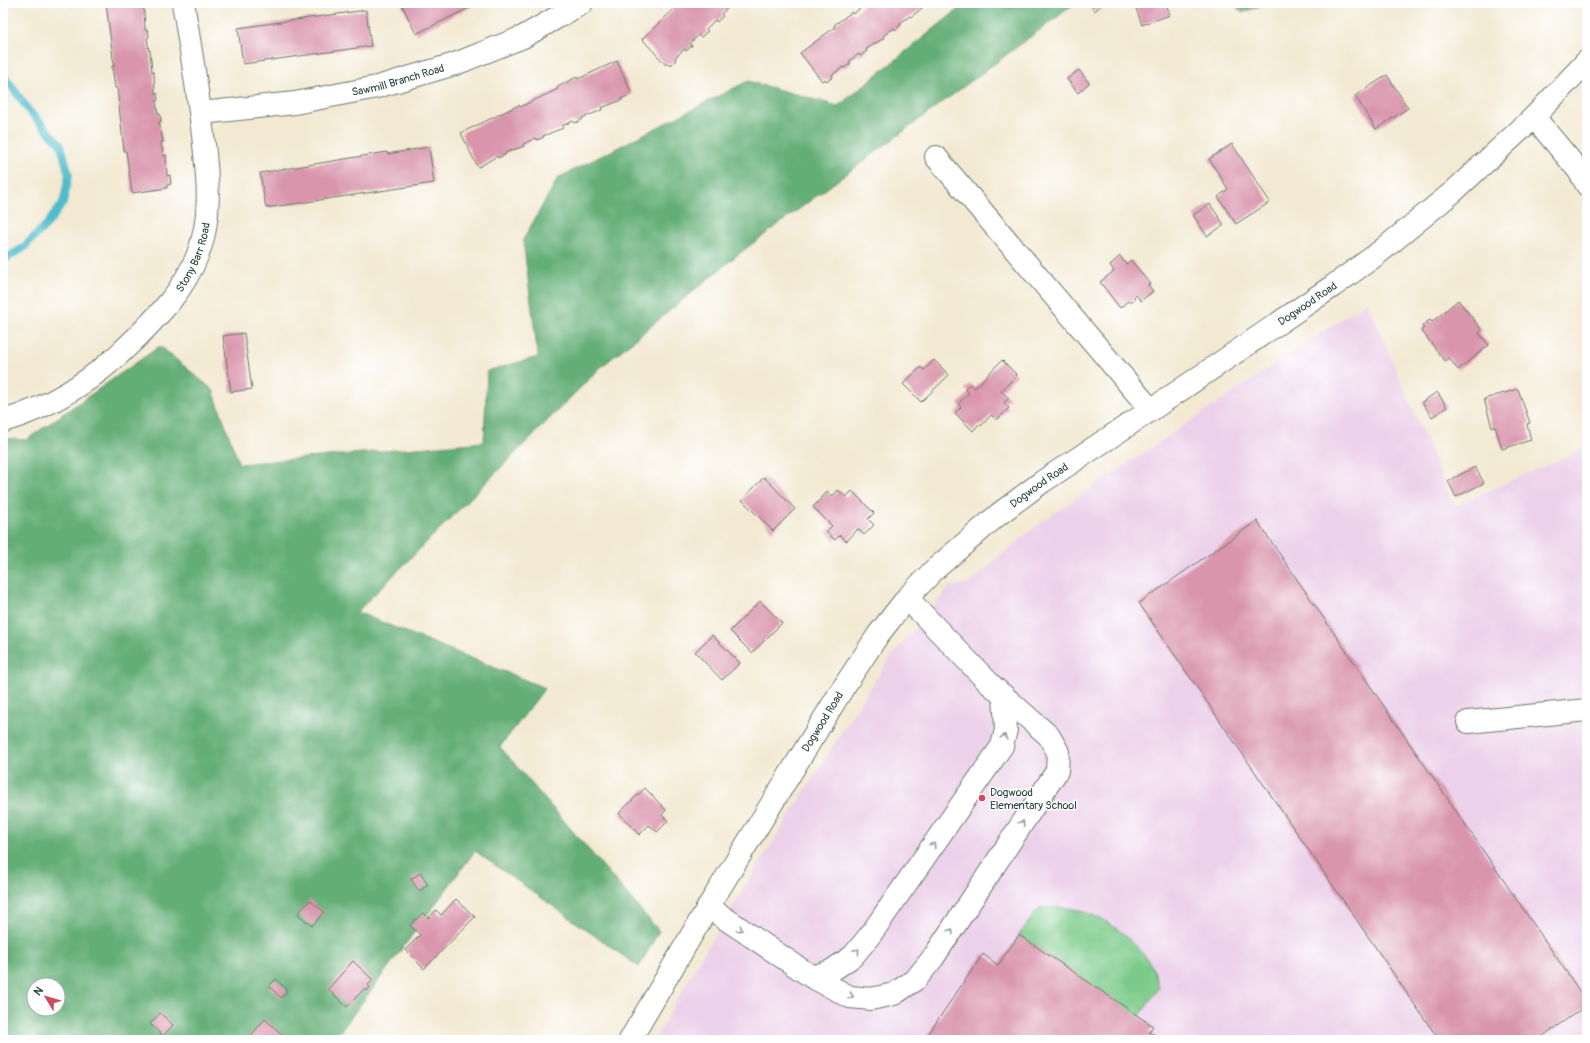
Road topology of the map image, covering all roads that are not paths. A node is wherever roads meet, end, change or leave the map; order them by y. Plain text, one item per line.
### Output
1 (183, 3) edge
2 (582, 3) edge
3 (1587, 61) edge
4 (201, 113) junction
5 (1534, 117) junction
6 (936, 156) dead end
7 (1587, 185) edge
8 (1151, 410) junction
9 (3, 421) edge
10 (907, 598) junction
11 (1004, 696) junction
12 (1587, 710) edge
13 (1468, 722) dead end
14 (708, 907) junction
15 (812, 977) junction
16 (630, 1040) edge

1 - 4 street, Stony Barr Road
2 - 4 street, Sawmill Branch Road
3 - 5 street, Dogwood Road
4 - 9 street, Stony Barr Road
5 - 7 street
5 - 8 street, Dogwood Road
6 - 8 street
8 - 10 street, Dogwood Road
10 - 11 street
10 - 14 street, Dogwood Road
15 -> 11 street
15 -> 11 street
12 - 13 street
14 -> 15 street
14 - 16 street, Dogwood Road

